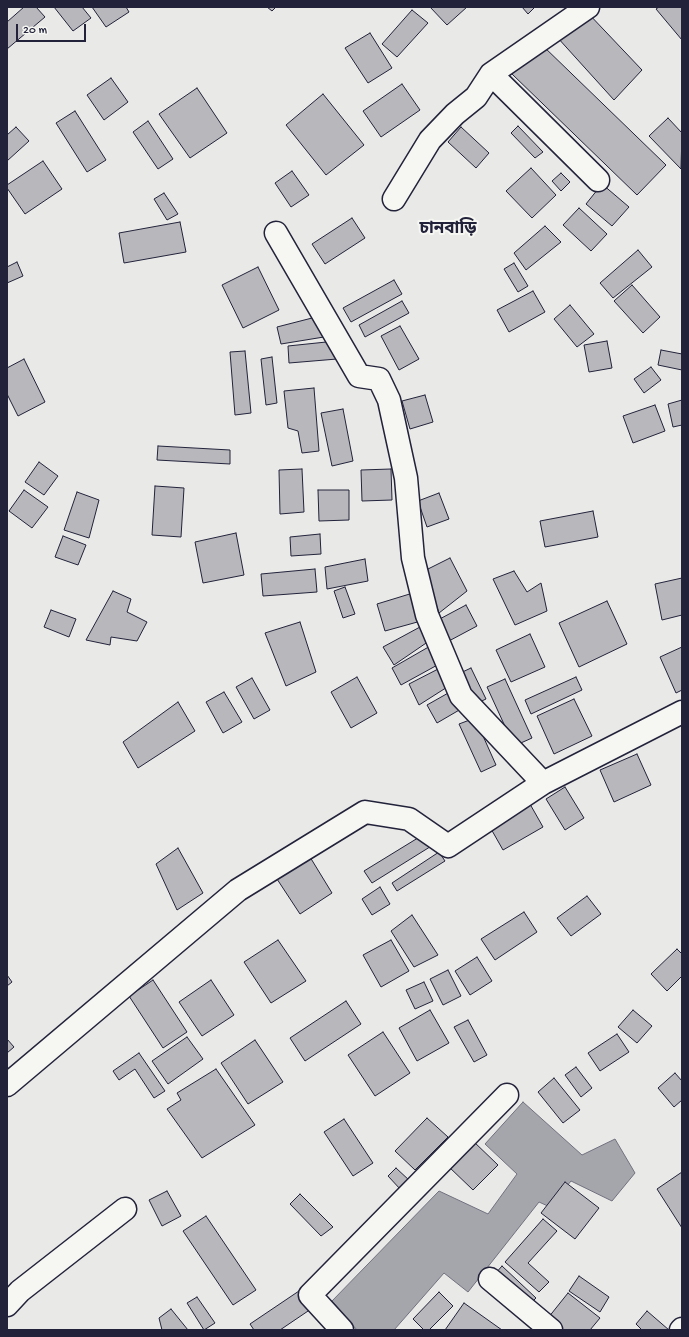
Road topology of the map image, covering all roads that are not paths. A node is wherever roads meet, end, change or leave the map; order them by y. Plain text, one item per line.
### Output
1 (588, 7) edge
2 (491, 74) junction
3 (598, 180) dead end
4 (394, 199) dead end
5 (276, 232) dead end
6 (682, 712) edge
7 (542, 783) junction
8 (7, 1085) edge
9 (508, 1095) dead end
10 (125, 1209) dead end
11 (490, 1279) dead end
12 (7, 1305) edge
13 (342, 1330) edge
14 (551, 1330) edge

1 - 2 street
2 - 3 street
2 - 4 street
5 - 7 street
6 - 7 street
7 - 8 street
9 - 13 street
10 - 12 street
11 - 14 street

